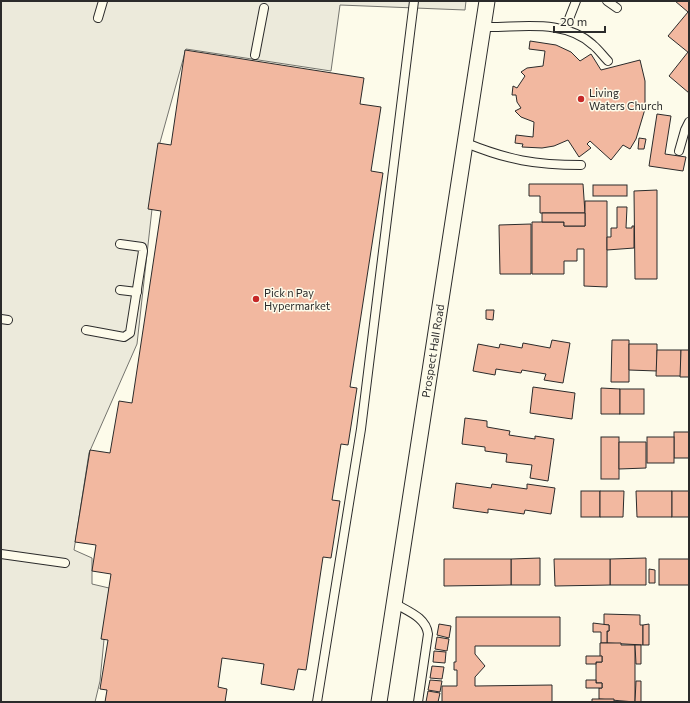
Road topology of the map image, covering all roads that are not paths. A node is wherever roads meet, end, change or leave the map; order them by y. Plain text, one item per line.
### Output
1 (103, 1) edge
2 (414, 1) edge
3 (487, 1) edge
4 (576, 1) edge
5 (606, 1) edge
6 (264, 8) dead end
7 (617, 8) dead end
8 (98, 18) dead end
9 (484, 27) junction
10 (565, 29) junction
11 (255, 55) dead end
12 (608, 61) dead end
13 (689, 122) edge
14 (466, 143) junction
15 (679, 151) dead end
16 (581, 165) dead end
17 (120, 244) dead end
18 (120, 290) dead end
19 (137, 292) junction
20 (86, 330) dead end
21 (1, 554) edge
22 (65, 563) dead end
23 (394, 603) junction
24 (317, 702) edge
25 (379, 702) edge
26 (418, 702) edge

1 - 8 lane
2 - 24 lane
3 - 9 street, Prospect Hall Road
4 - 10 lane
5 - 7 lane
6 - 11 lane
9 - 10 lane
9 - 14 street, Prospect Hall Road
10 - 12 lane
13 - 15 lane
14 - 16 lane
14 - 23 street, Prospect Hall Road
17 - 19 lane
18 - 19 lane
19 - 20 lane
21 - 22 lane
23 - 25 street, Prospect Hall Road
23 - 26 lane

